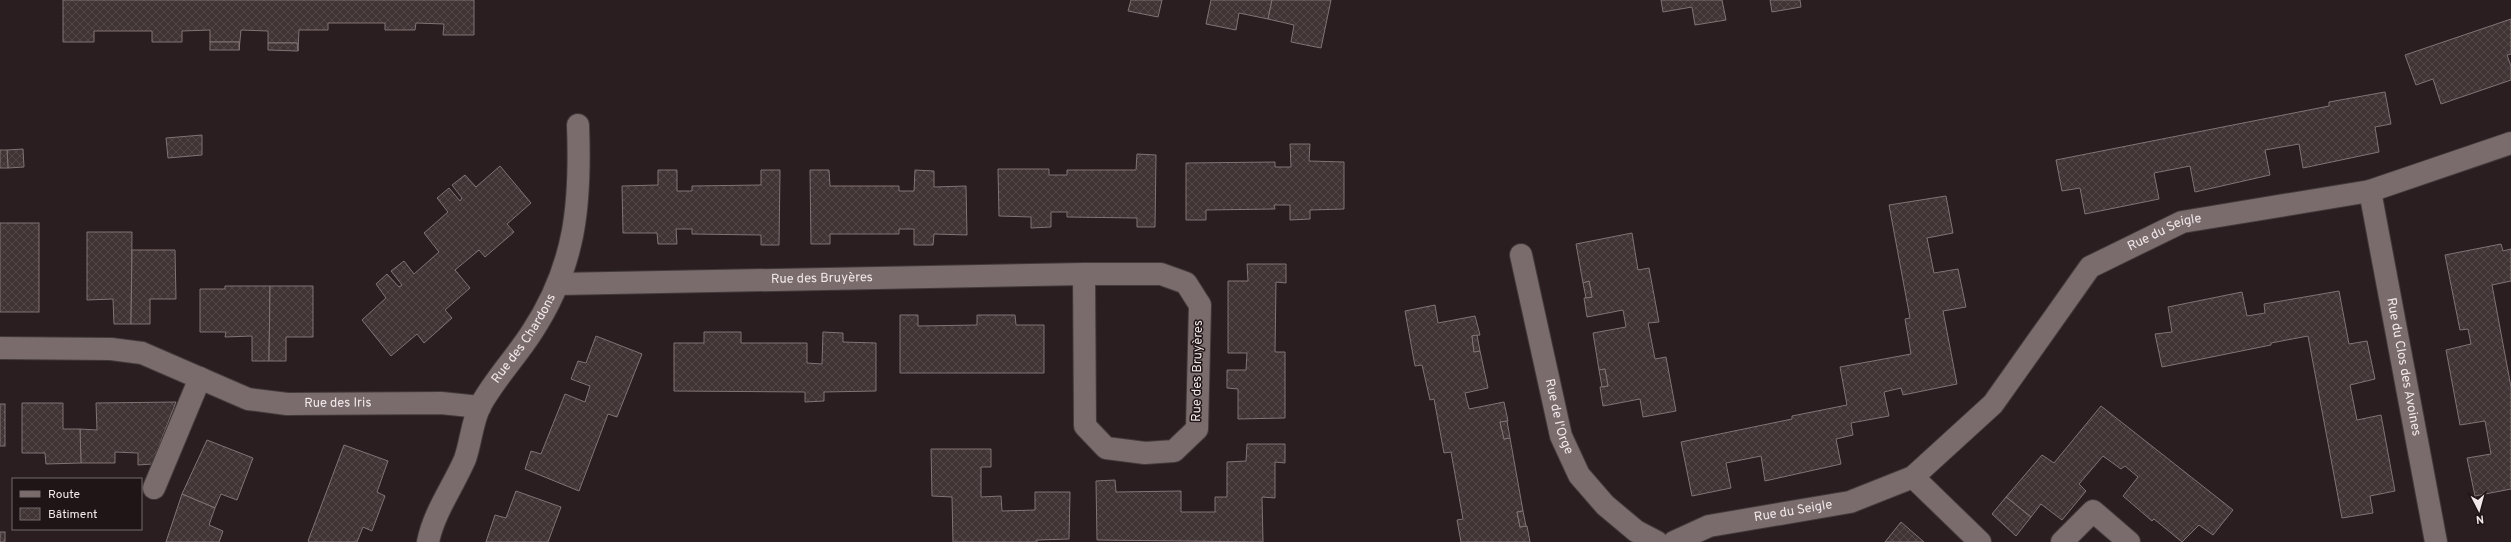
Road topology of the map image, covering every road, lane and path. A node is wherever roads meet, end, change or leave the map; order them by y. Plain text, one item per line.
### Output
1 (578, 125) dead end
2 (2511, 143) edge
3 (2370, 191) junction
4 (1521, 255) dead end
5 (1084, 274) junction
6 (559, 284) junction
7 (0, 348) edge
8 (200, 378) junction
9 (480, 407) junction
10 (1913, 477) junction
11 (154, 488) dead end
12 (428, 542) edge
13 (1657, 542) edge
14 (1674, 542) edge
15 (1980, 542) edge
16 (2062, 542) edge
17 (2129, 542) edge
18 (2436, 542) edge

1 - 6 street, Rue des Chardons
2 - 3 street, Rue du Seigle
3 - 10 street, Rue du Seigle
3 - 18 street, Rue du Clos des Avoines
4 - 13 street, Rue de l'Orge
5 - 5 street, Rue des Bruyères
5 - 6 street, Rue des Bruyères
6 - 9 street, Rue des Chardons
7 - 8 street, Rue des Iris
8 - 9 street, Rue des Iris
8 - 11 street
9 - 12 street, Rue des Chardons
10 - 14 street, Rue du Seigle
10 - 15 street
16 - 17 street

